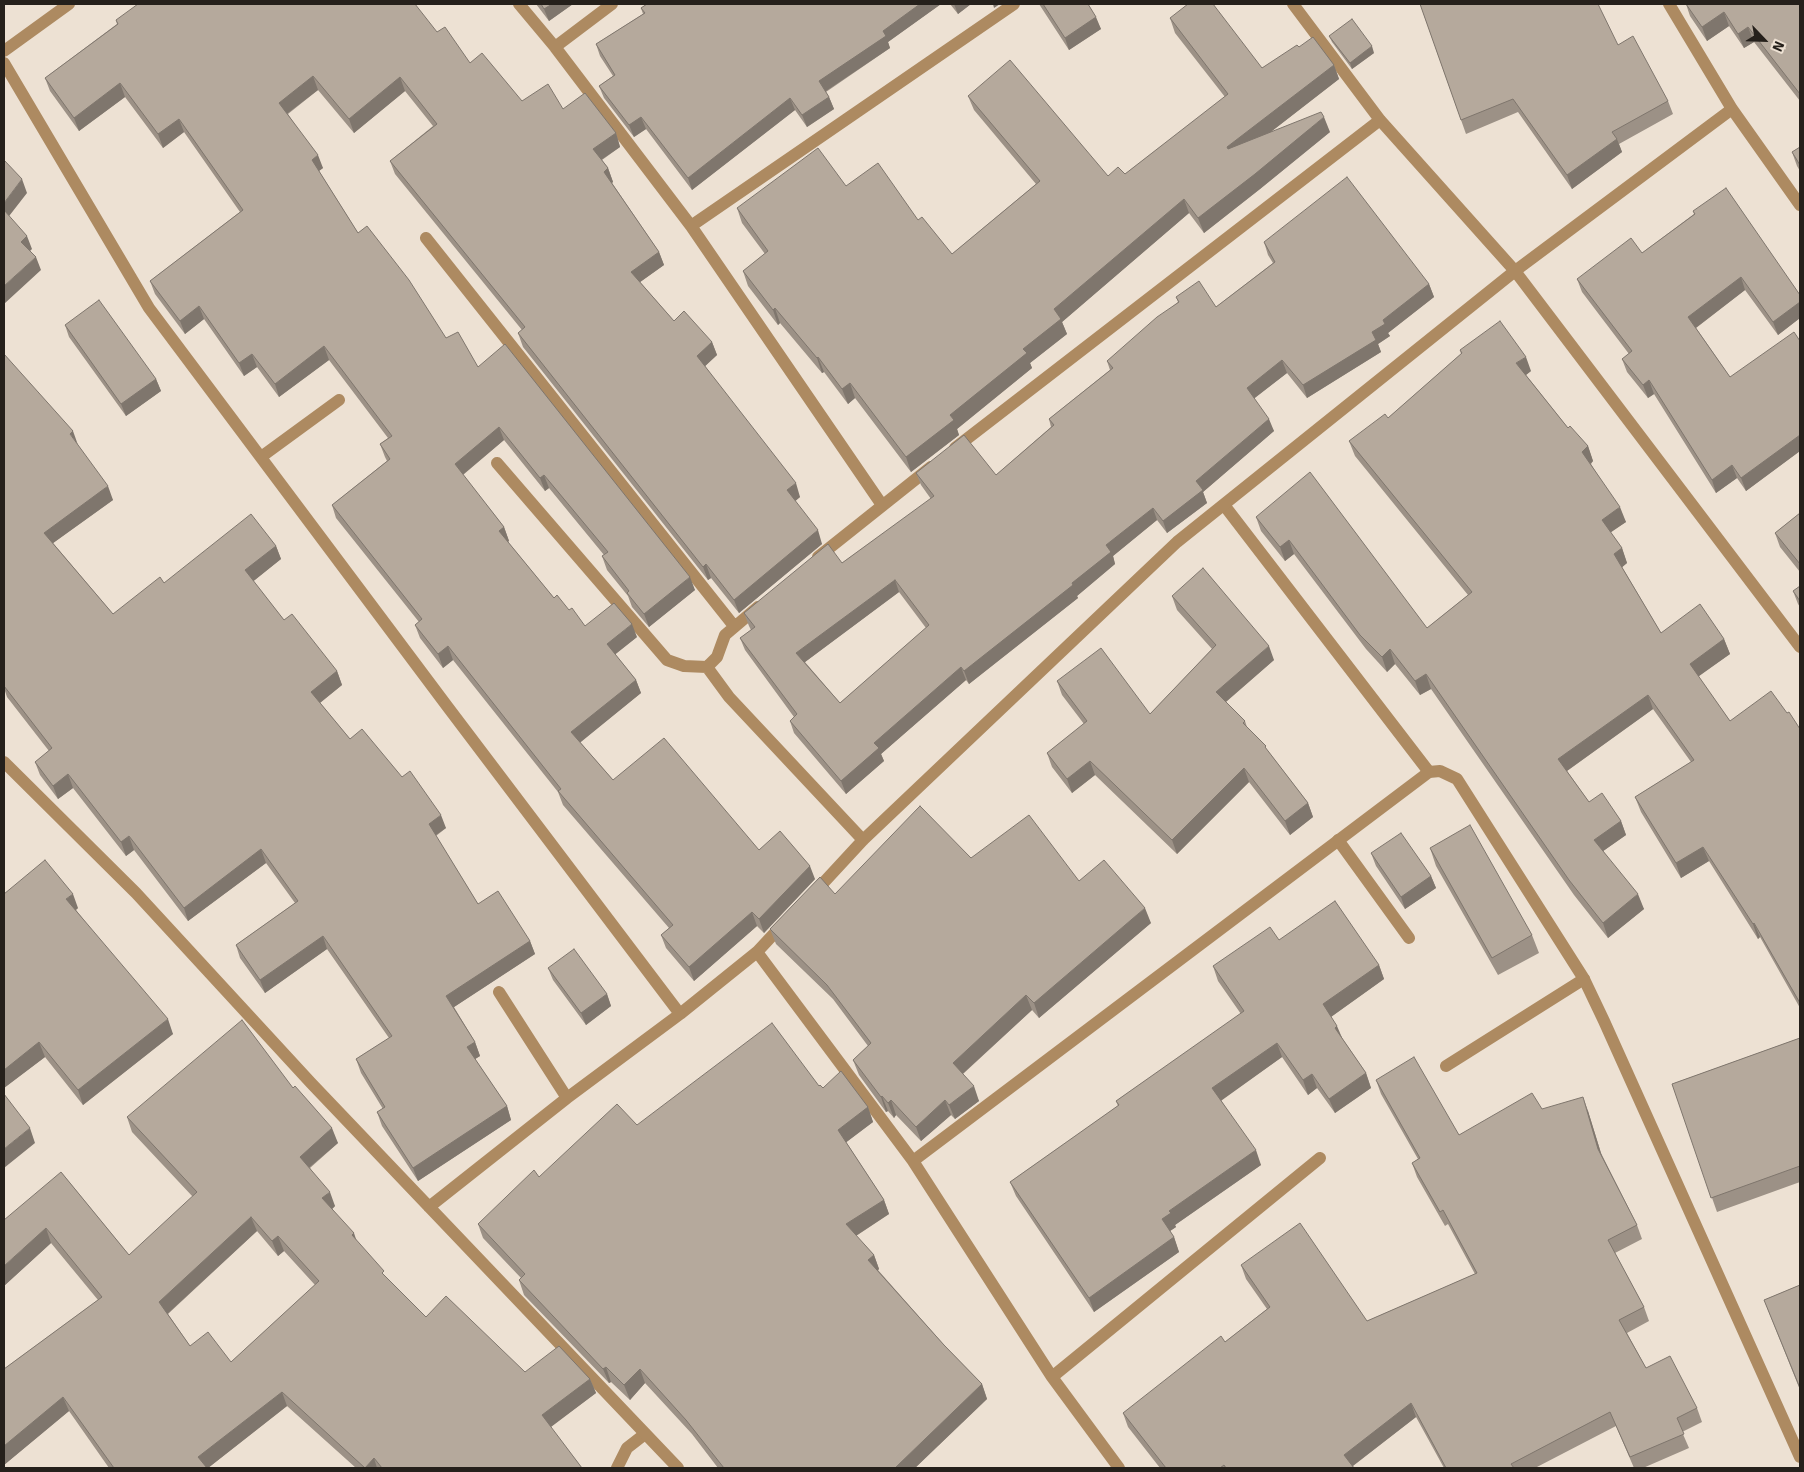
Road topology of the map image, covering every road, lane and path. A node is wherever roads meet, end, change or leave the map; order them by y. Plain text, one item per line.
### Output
1 (69, 4) edge
2 (519, 4) edge
3 (612, 4) edge
4 (1014, 4) edge
5 (1293, 4) edge
6 (1669, 4) edge
7 (555, 47) junction
8 (4, 51) edge
9 (4, 63) edge
10 (1732, 110) junction
11 (1380, 120) junction
12 (1800, 205) edge
13 (691, 226) junction
14 (426, 238) dead end
15 (1515, 271) junction
16 (339, 400) dead end
17 (261, 457) junction
18 (497, 463) dead end
19 (882, 505) junction
20 (1224, 505) junction
21 (808, 566) edge
22 (771, 596) edge
23 (734, 626) junction
24 (1800, 647) edge
25 (707, 667) junction
26 (4, 762) edge
27 (1429, 772) junction
28 (863, 840) junction
29 (1338, 840) junction
30 (804, 903) edge
31 (790, 917) edge
32 (1409, 938) dead end
33 (757, 952) junction
34 (1584, 979) junction
35 (499, 992) dead end
36 (680, 1014) junction
37 (1446, 1066) dead end
38 (567, 1098) junction
39 (1320, 1158) dead end
40 (913, 1161) junction
41 (429, 1207) junction
42 (1052, 1377) junction
43 (645, 1434) junction
44 (1800, 1457) edge
45 (617, 1468) edge
46 (678, 1468) edge
47 (1119, 1468) edge

1 - 8 street
2 - 7 street
3 - 7 street
4 - 13 street
5 - 11 street
6 - 10 street
7 - 13 street
9 - 17 street
10 - 12 street
10 - 15 street
11 - 15 street
11 - 19 street
13 - 19 street
14 - 23 street
15 - 20 street
15 - 24 street
16 - 17 street
17 - 36 street
18 - 25 street
19 - 21 street
20 - 27 street
20 - 28 street
22 - 23 street
23 - 25 street
25 - 28 street
26 - 41 street
27 - 29 street
27 - 34 street
28 - 30 street
29 - 32 street
29 - 40 street
31 - 33 street
33 - 36 street
33 - 40 street
34 - 37 street
34 - 44 street
35 - 38 street
36 - 38 street
38 - 41 street
39 - 42 street
40 - 42 street
41 - 43 street
42 - 47 street
43 - 45 street
43 - 46 street

